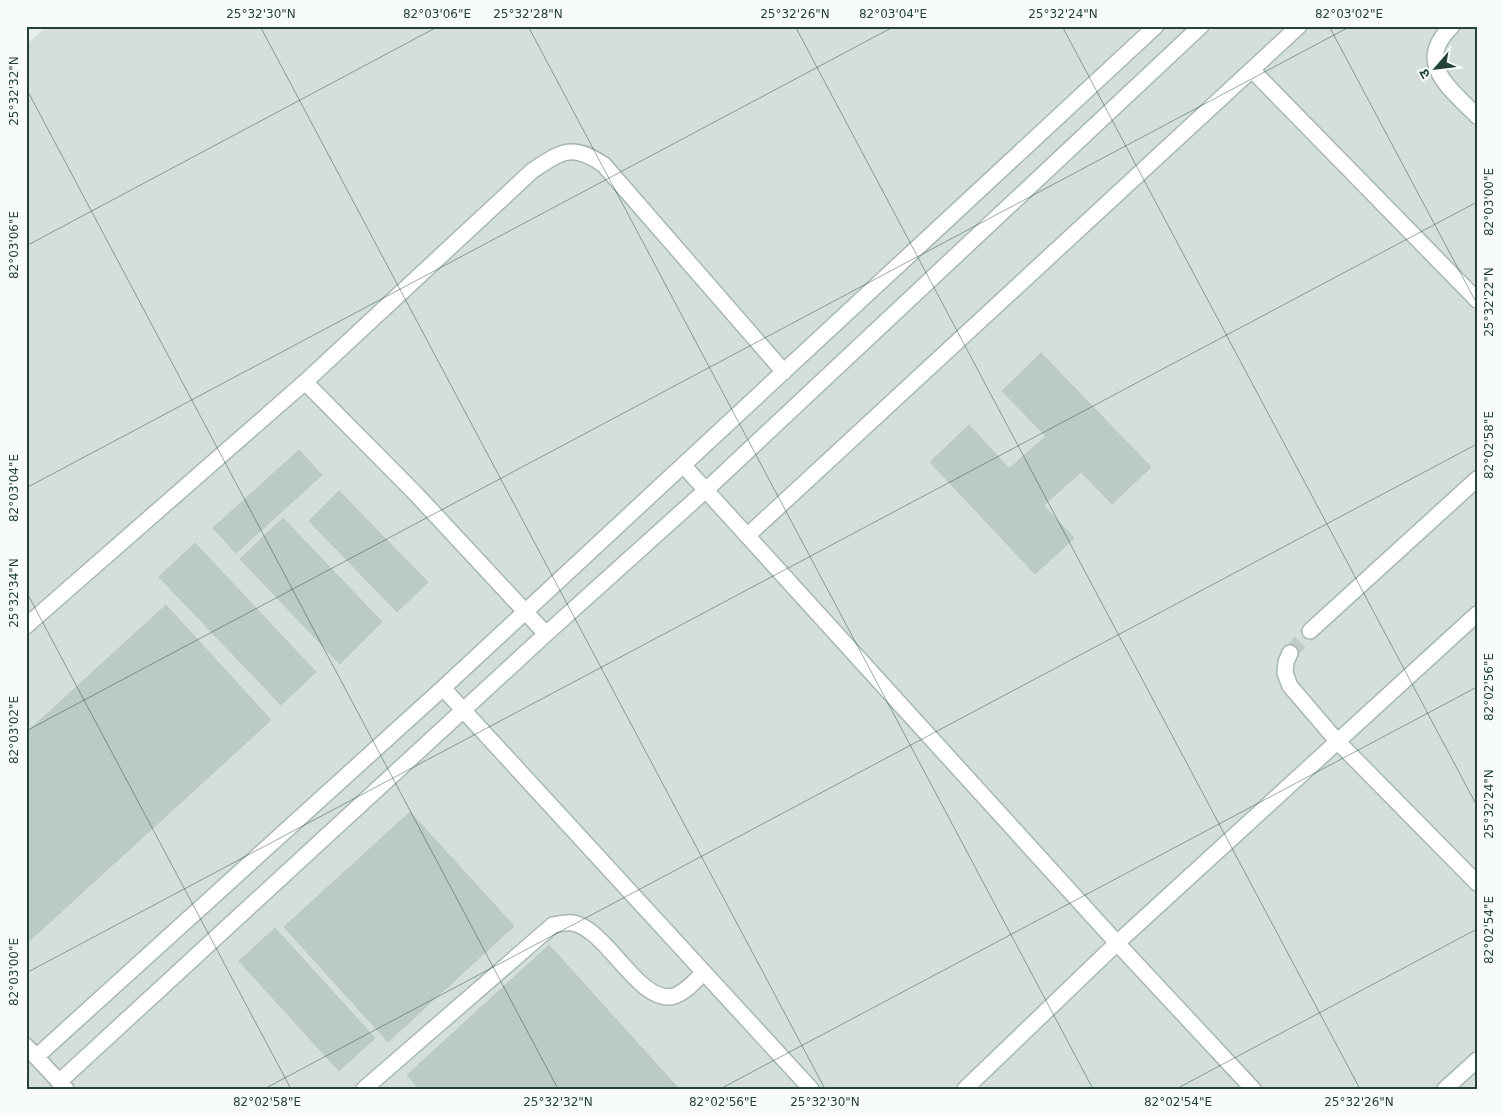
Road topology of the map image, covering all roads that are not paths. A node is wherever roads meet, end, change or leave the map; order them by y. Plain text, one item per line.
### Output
1 (1156, 26) edge
2 (1201, 26) edge
3 (1299, 26) edge
4 (1452, 26) edge
5 (1252, 70) junction
6 (1477, 116) edge
7 (1477, 300) edge
8 (784, 372) junction
9 (305, 382) junction
10 (683, 465) junction
11 (1477, 479) edge
12 (706, 490) junction
13 (747, 536) junction
14 (525, 611) junction
15 (1477, 614) edge
16 (26, 626) edge
17 (1310, 632) tunnel mouth
18 (546, 634) junction
19 (1290, 654) tunnel mouth
20 (443, 688) junction
21 (464, 710) junction
22 (1337, 741) junction
23 (1477, 883) edge
24 (1117, 943) junction
25 (704, 972) junction
26 (31, 1052) edge
27 (1477, 1060) edge
28 (63, 1085) edge
29 (807, 1087) edge
30 (364, 1089) edge
31 (965, 1089) edge
32 (1252, 1089) edge
33 (1445, 1089) edge

1 - 8 lane
2 - 12 lane
3 - 5 lane
4 - 6 lane
5 - 7 lane
5 - 13 lane
8 - 9 lane
8 - 10 lane
9 - 14 lane
9 - 16 lane
10 - 12 lane
10 - 14 lane
11 - 17 lane
12 - 13 lane
12 - 18 lane
13 - 24 lane
14 - 18 lane
14 - 20 lane
15 - 22 lane
18 - 21 lane
19 - 22 lane
20 - 21 lane
20 - 26 lane
21 - 25 lane
21 - 28 lane
22 - 23 lane
22 - 24 lane
24 - 31 lane
24 - 32 lane
25 - 29 lane
25 - 30 lane
26 - 28 lane
27 - 33 lane

